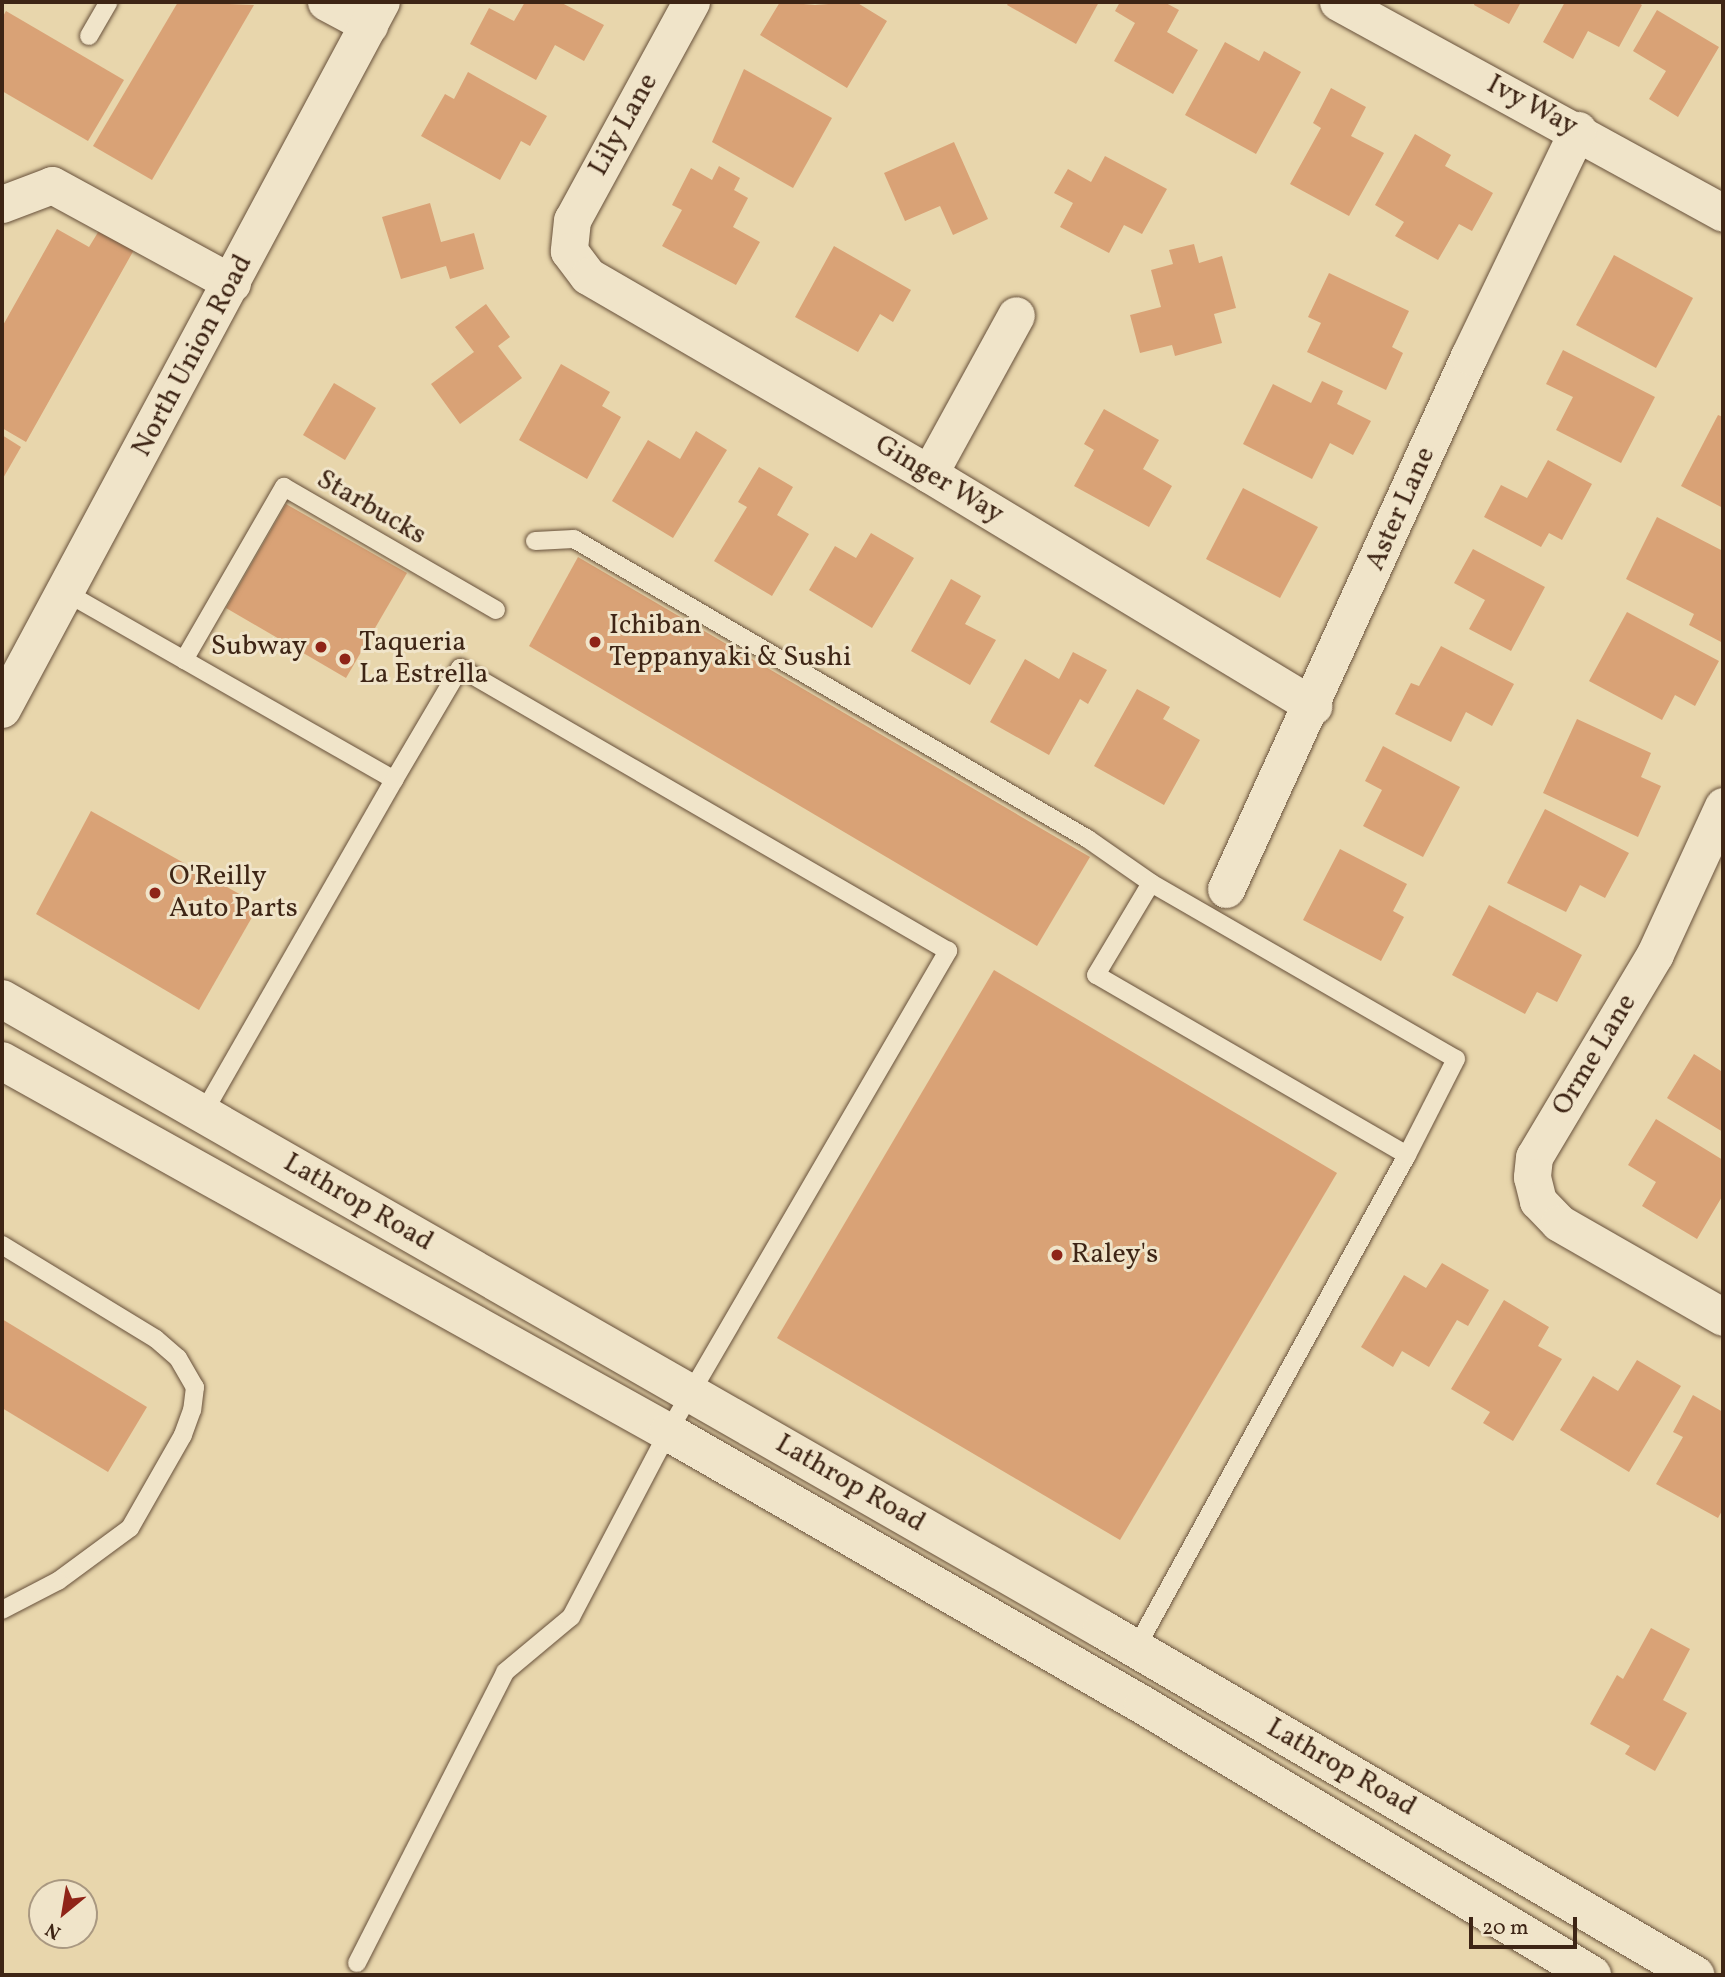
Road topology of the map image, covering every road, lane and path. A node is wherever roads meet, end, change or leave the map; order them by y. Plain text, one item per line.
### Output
1 (109, 2) edge
2 (326, 2) edge
3 (691, 2) edge
4 (1338, 2) edge
5 (375, 13) edge
6 (89, 36) dead end
7 (1578, 130) junction
8 (2, 204) edge
9 (1723, 213) edge
10 (569, 251) joint
11 (232, 283) junction
12 (1016, 316) dead end
13 (929, 474) junction
14 (535, 541) dead end
15 (65, 593) junction
16 (496, 610) dead end
17 (184, 660) junction
18 (1314, 705) junction
19 (2, 709) edge
20 (394, 780) junction
21 (1723, 806) edge
22 (1151, 883) junction
23 (1226, 889) dead end
24 (2, 999) edge
25 (2, 1061) edge
26 (203, 1114) junction
27 (1407, 1155) junction
28 (2, 1245) edge
29 (1723, 1317) edge
30 (690, 1393) junction
31 (668, 1432) junction
32 (2, 1610) edge
33 (1136, 1648) junction
34 (1114, 1689) junction
35 (357, 1963) dead end
36 (1592, 1975) edge
37 (1695, 1975) edge

1 - 6 lane
2 - 5 street
3 - 10 street, Lily Lane
4 - 7 street, Ivy Way
5 - 11 main road, North Union Road
7 - 9 street, Ivy Way
7 - 18 street, Aster Lane
8 - 11 street
10 - 13 street, Ginger Way
11 - 15 main road, North Union Road
12 - 13 street
13 - 18 street, Ginger Way
14 - 22 lane
15 - 17 lane
15 - 19 main road, North Union Road
16 - 17 lane, Starbucks
17 - 20 lane
18 - 23 street, Aster Lane
20 - 26 lane
20 - 30 lane
21 - 29 street, Orme Lane
22 - 27 lane
22 - 27 lane
24 - 26 main road, Lathrop Road
25 - 31 main road, Lathrop Road
26 - 30 main road, Lathrop Road
27 - 33 lane
28 - 32 lane
30 - 31 lane
30 - 33 main road, Lathrop Road
31 - 34 main road, Lathrop Road
31 - 35 lane
33 - 34 main road
33 - 37 main road, Lathrop Road
34 - 36 main road, Lathrop Road

